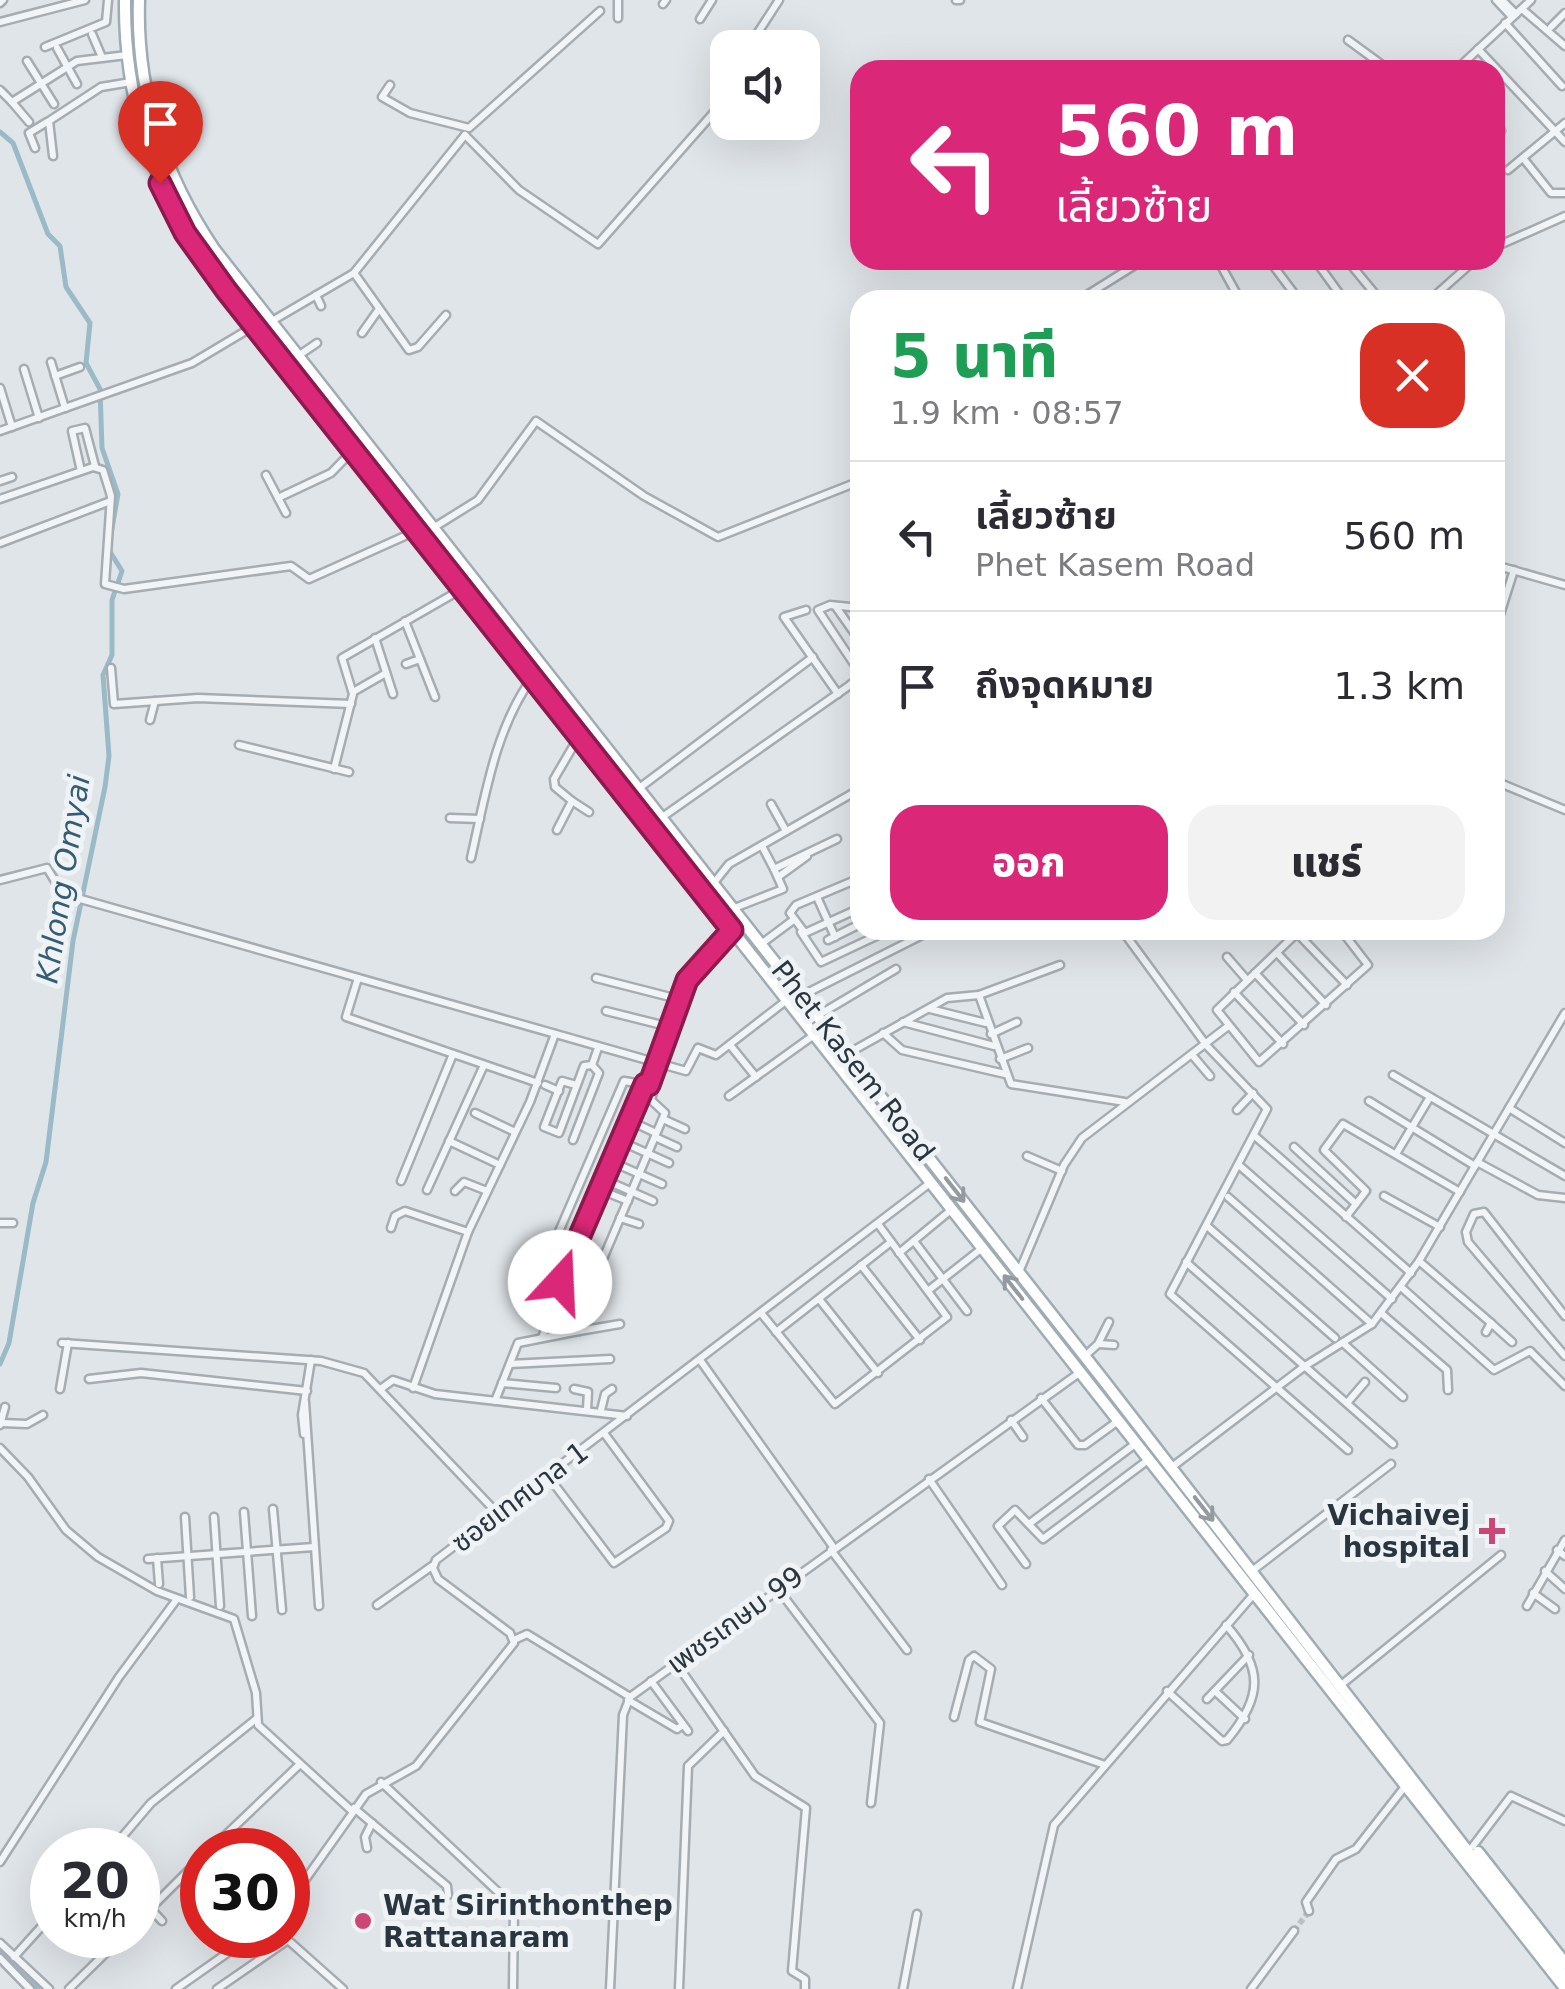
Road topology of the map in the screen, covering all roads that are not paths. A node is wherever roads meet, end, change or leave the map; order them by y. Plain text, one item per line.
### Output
1 (85, 0) edge
2 (108, 0) edge
3 (125, 0) edge
4 (139, 0) edge
5 (618, 0) edge
6 (712, 0) edge
7 (779, 0) edge
8 (1499, 0) edge
9 (1531, 0) edge
10 (74, 1) edge
11 (600, 11) dead end
12 (1565, 14) edge
13 (1514, 16) junction
14 (618, 18) dead end
15 (700, 19) dead end
16 (1, 20) edge
17 (1552, 27) dead end
18 (760, 30) edge
19 (92, 34) dead end
20 (1348, 40) dead end
21 (1565, 46) edge
22 (46, 47) dead end
23 (57, 48) dead end
24 (1478, 48) junction
25 (101, 55) junction
26 (127, 55) junction
27 (1375, 60) edge
28 (1466, 60) edge
29 (1489, 60) edge
30 (27, 61) dead end
31 (67, 69) junction
32 (1505, 77) edge
33 (130, 82) junction
34 (41, 84) junction
35 (77, 84) dead end
36 (390, 85) dead end
37 (1562, 86) dead end
38 (0, 90) edge
39 (12, 102) junction
40 (54, 104) dead end
41 (710, 117) edge
42 (48, 121) junction
43 (29, 122) dead end
44 (1565, 124) edge
45 (1554, 131) junction
46 (465, 132) junction
47 (1565, 142) edge
48 (35, 148) dead end
49 (53, 156) dead end
50 (1523, 158) junction
51 (1508, 170) dead end
52 (1565, 193) edge
53 (1565, 216) edge
54 (1505, 243) edge
55 (1127, 270) edge
56 (1356, 270) edge
57 (1464, 270) edge
58 (354, 273) junction
59 (1095, 290) edge
60 (1372, 290) edge
61 (1441, 290) edge
62 (316, 295) junction
63 (321, 306) dead end
64 (379, 309) junction
65 (446, 315) dead end
66 (271, 322) junction
67 (254, 326) junction
68 (362, 332) dead end
69 (317, 343) dead end
70 (300, 360) junction
71 (51, 362) dead end
72 (80, 367) dead end
73 (24, 369) dead end
74 (57, 381) junction
75 (46, 387) dead end
76 (0, 388) edge
77 (64, 408) junction
78 (39, 418) junction
79 (12, 428) junction
80 (0, 431) edge
81 (343, 439) junction
82 (363, 440) junction
83 (352, 450) junction
84 (378, 459) junction
85 (95, 466) junction
86 (81, 471) junction
87 (266, 476) dead end
88 (12, 477) dead end
89 (0, 481) edge
90 (850, 485) edge
91 (0, 497) edge
92 (278, 498) junction
93 (110, 502) junction
94 (286, 513) dead end
95 (413, 528) junction
96 (432, 528) junction
97 (0, 543) edge
98 (1505, 568) edge
99 (1514, 570) junction
100 (1565, 585) edge
101 (462, 588) junction
102 (1505, 598) edge
103 (835, 606) junction
104 (850, 607) edge
105 (806, 610) dead end
106 (405, 621) junction
107 (850, 627) edge
108 (375, 638) junction
109 (850, 651) edge
110 (813, 658) junction
111 (420, 660) junction
112 (406, 664) dead end
113 (110, 668) dead end
114 (387, 673) junction
115 (532, 677) junction
116 (850, 685) edge
117 (352, 692) junction
118 (394, 694) dead end
119 (838, 694) junction
120 (435, 697) dead end
121 (155, 701) junction
122 (350, 704) junction
123 (150, 720) dead end
124 (579, 736) junction
125 (239, 745) dead end
126 (334, 769) junction
127 (349, 772) dead end
128 (1505, 785) edge
129 (638, 789) junction
130 (850, 795) edge
131 (572, 801) junction
132 (770, 804) dead end
133 (1565, 810) edge
134 (589, 812) dead end
135 (450, 818) dead end
136 (661, 818) junction
137 (480, 819) junction
138 (557, 827) dead end
139 (786, 832) junction
140 (837, 839) dead end
141 (763, 848) junction
142 (471, 858) dead end
143 (776, 873) junction
144 (0, 880) edge
145 (850, 882) edge
146 (713, 884) junction
147 (817, 897) junction
148 (732, 909) junction
149 (850, 912) edge
150 (792, 921) junction
151 (828, 922) junction
152 (850, 929) edge
153 (732, 930) junction
154 (801, 932) junction
155 (868, 940) edge
156 (912, 940) edge
157 (1129, 940) edge
158 (1291, 940) edge
159 (1306, 940) edge
160 (1350, 940) edge
161 (760, 944) junction
162 (1277, 953) junction
163 (1227, 958) dead end
164 (1060, 965) dead end
165 (896, 969) dead end
166 (1255, 973) junction
167 (358, 978) junction
168 (596, 978) dead end
169 (1246, 980) junction
170 (1347, 985) junction
171 (1234, 992) junction
172 (978, 995) junction
173 (802, 996) junction
174 (678, 999) junction
175 (786, 1000) junction
176 (1326, 1005) junction
177 (928, 1008) junction
178 (606, 1011) dead end
179 (1565, 1013) edge
180 (817, 1016) junction
181 (903, 1022) junction
182 (1018, 1022) dead end
183 (987, 1023) junction
184 (1304, 1025) junction
185 (1227, 1026) junction
186 (670, 1027) junction
187 (883, 1033) junction
188 (555, 1034) junction
189 (814, 1034) junction
190 (991, 1034) junction
191 (730, 1044) junction
192 (1283, 1044) junction
193 (995, 1046) junction
194 (1207, 1046) junction
195 (598, 1048) junction
196 (1028, 1048) dead end
197 (452, 1054) junction
198 (848, 1054) junction
199 (1193, 1056) junction
200 (1000, 1060) junction
201 (657, 1062) junction
202 (484, 1065) junction
203 (592, 1066) junction
204 (1005, 1074) junction
205 (1393, 1075) dead end
206 (1210, 1076) dead end
207 (756, 1077) junction
208 (541, 1084) junction
209 (645, 1084) junction
210 (576, 1085) junction
211 (558, 1091) junction
212 (1253, 1093) junction
213 (730, 1096) dead end
214 (1430, 1097) junction
215 (1369, 1101) dead end
216 (1125, 1102) junction
217 (1510, 1108) junction
218 (1238, 1110) dead end
219 (475, 1113) dead end
220 (663, 1119) junction
221 (639, 1125) dead end
222 (1412, 1127) junction
223 (684, 1129) dead end
224 (515, 1132) junction
225 (656, 1135) junction
226 (1493, 1135) junction
227 (1256, 1136) junction
228 (573, 1140) dead end
229 (450, 1141) junction
230 (1565, 1143) edge
231 (629, 1146) dead end
232 (678, 1147) dead end
233 (1294, 1147) dead end
234 (648, 1154) junction
235 (1302, 1154) junction
236 (1396, 1154) junction
237 (1027, 1156) dead end
238 (669, 1163) dead end
239 (1476, 1164) junction
240 (500, 1165) junction
241 (619, 1165) dead end
242 (1240, 1166) junction
243 (1290, 1167) junction
244 (1062, 1171) junction
245 (639, 1174) junction
246 (1324, 1175) junction
247 (1565, 1176) edge
248 (402, 1182) dead end
249 (612, 1182) dead end
250 (931, 1182) junction
251 (662, 1184) dead end
252 (1314, 1188) junction
253 (428, 1190) dead end
254 (456, 1191) dead end
255 (487, 1191) junction
256 (632, 1191) junction
257 (1341, 1191) junction
258 (1460, 1192) junction
259 (608, 1193) dead end
260 (1384, 1196) dead end
261 (1228, 1197) dead end
262 (1565, 1198) edge
263 (628, 1201) junction
264 (653, 1201) dead end
265 (1331, 1203) junction
266 (1356, 1204) junction
267 (952, 1209) junction
268 (1346, 1217) junction
269 (620, 1218) junction
270 (0, 1223) edge
271 (13, 1223) dead end
272 (639, 1224) dead end
273 (878, 1224) junction
274 (1207, 1226) junction
275 (1440, 1226) junction
276 (391, 1228) dead end
277 (468, 1232) junction
278 (914, 1241) junction
279 (891, 1242) junction
280 (982, 1248) junction
281 (900, 1253) junction
282 (1419, 1261) junction
283 (1186, 1262) junction
284 (862, 1266) junction
285 (1018, 1272) junction
286 (1411, 1273) junction
287 (944, 1278) junction
288 (558, 1284) junction
289 (1401, 1287) junction
290 (929, 1290) junction
291 (819, 1298) junction
292 (1392, 1300) junction
293 (967, 1311) dead end
294 (1381, 1312) junction
295 (761, 1314) junction
296 (1565, 1316) edge
297 (1109, 1322) dead end
298 (1491, 1322) junction
299 (620, 1324) dead end
300 (1372, 1324) junction
301 (579, 1331) junction
302 (776, 1332) junction
303 (1486, 1332) dead end
304 (542, 1338) junction
305 (920, 1340) junction
306 (1339, 1341) junction
307 (1512, 1342) dead end
308 (1098, 1344) junction
309 (1114, 1345) dead end
310 (1564, 1352) edge
311 (1084, 1356) junction
312 (610, 1358) dead end
313 (311, 1360) junction
314 (700, 1360) junction
315 (510, 1364) junction
316 (1305, 1366) junction
317 (1098, 1372) junction
318 (878, 1373) junction
319 (1079, 1373) junction
320 (89, 1379) dead end
321 (1365, 1382) dead end
322 (502, 1383) junction
323 (1090, 1386) junction
324 (1565, 1386) edge
325 (382, 1388) junction
326 (414, 1388) junction
327 (556, 1388) dead end
328 (1276, 1388) junction
329 (60, 1389) dead end
330 (574, 1389) dead end
331 (307, 1390) junction
332 (612, 1390) dead end
333 (1448, 1390) dead end
334 (1402, 1397) dead end
335 (1041, 1398) junction
336 (495, 1400) junction
337 (1347, 1403) junction
338 (5, 1407) dead end
339 (587, 1409) junction
340 (601, 1410) junction
341 (43, 1414) dead end
342 (628, 1416) junction
343 (1010, 1420) junction
344 (1118, 1421) junction
345 (1, 1424) edge
346 (604, 1433) junction
347 (1023, 1437) dead end
348 (1136, 1443) junction
349 (1393, 1444) dead end
350 (0, 1448) edge
351 (1348, 1450) dead end
352 (1150, 1460) junction
353 (1391, 1464) dead end
354 (1172, 1468) junction
355 (548, 1476) junction
356 (929, 1479) junction
357 (273, 1509) dead end
358 (244, 1512) dead end
359 (498, 1514) junction
360 (184, 1517) dead end
361 (214, 1517) dead end
362 (1029, 1524) junction
363 (1565, 1540) edge
364 (314, 1547) junction
365 (833, 1549) junction
366 (277, 1550) junction
367 (1557, 1550) junction
368 (246, 1552) junction
369 (216, 1554) junction
370 (1501, 1555) dead end
371 (187, 1556) junction
372 (1565, 1556) edge
373 (1026, 1564) dead end
374 (433, 1565) junction
375 (1545, 1571) junction
376 (1252, 1572) junction
377 (159, 1584) dead end
378 (1002, 1585) dead end
379 (778, 1589) junction
380 (1565, 1589) edge
381 (1533, 1593) junction
382 (1254, 1594) junction
383 (190, 1597) dead end
384 (176, 1599) junction
385 (377, 1605) dead end
386 (220, 1606) dead end
387 (319, 1606) dead end
388 (1527, 1606) dead end
389 (1555, 1609) dead end
390 (282, 1610) dead end
391 (252, 1616) dead end
392 (1226, 1625) junction
393 (514, 1640) junction
394 (907, 1650) dead end
395 (1249, 1655) junction
396 (676, 1663) junction
397 (651, 1681) junction
398 (1341, 1685) junction
399 (1168, 1690) junction
400 (1215, 1691) junction
401 (629, 1698) junction
402 (1208, 1698) dead end
403 (256, 1718) junction
404 (954, 1718) dead end
405 (1245, 1719) junction
406 (724, 1731) junction
407 (1376, 1747) junction
408 (1393, 1753) junction
409 (300, 1764) junction
410 (1105, 1764) junction
411 (381, 1782) junction
412 (1403, 1788) junction
413 (871, 1803) dead end
414 (353, 1809) junction
415 (1565, 1821) edge
416 (372, 1822) junction
417 (129, 1828) edge
418 (233, 1828) edge
419 (1473, 1846) junction
420 (368, 1848) dead end
421 (0, 1862) edge
422 (310, 1872) edge
423 (180, 1879) edge
424 (448, 1895) dead end
425 (160, 1898) edge
426 (1308, 1911) tunnel mouth
427 (917, 1914) dead end
428 (1294, 1931) tunnel mouth
429 (30, 1940) edge
430 (0, 1942) edge
431 (0, 1958) edge
432 (14, 1958) junction
433 (101, 1958) edge
434 (220, 1958) edge
435 (261, 1958) edge
436 (308, 1958) edge
437 (1561, 1971) edge
438 (1565, 1988) edge
439 (30, 1989) edge
440 (49, 1989) edge
441 (69, 1989) edge
442 (176, 1989) edge
443 (217, 1989) edge
444 (342, 1989) edge
445 (513, 1989) edge
446 (610, 1989) edge
447 (679, 1989) edge
448 (805, 1989) edge
449 (903, 1989) edge
450 (1017, 1989) edge
451 (1251, 1989) edge
452 (1557, 1989) edge

1 - 10 street
2 - 22 street
3 - 26 main road, Phet Kasem Road
4 - 66 main road, Phet Kasem Road
5 - 14 street
6 - 15 street
7 - 18 street
8 - 13 street
9 - 13 street
10 - 16 street
11 - 46 street
12 - 17 street
13 - 21 street
13 - 24 street
13 - 37 street
19 - 25 street
20 - 27 street
23 - 31 street
24 - 28 street
24 - 29 street
25 - 26 street
25 - 31 street
26 - 33 main road, Phet Kasem Road
30 - 34 street
31 - 34 street
31 - 35 street
32 - 45 street
33 - 42 street
33 - 67 main road, Phet Kasem Road
34 - 39 street
34 - 40 street
36 - 46 street
38 - 39 street
39 - 43 street
41 - 46 street
42 - 48 street
42 - 49 street
44 - 45 street
45 - 47 street
45 - 50 street
46 - 58 street
50 - 51 street
50 - 52 street
53 - 54 street
55 - 59 street
56 - 60 street
57 - 61 street
58 - 62 street
58 - 64 street
62 - 63 street
62 - 66 street
64 - 65 street
64 - 68 street
66 - 70 main road, Phet Kasem Road
67 - 77 street
67 - 81 main road, Phet Kasem Road
69 - 70 street
70 - 81 main road
70 - 82 main road, Phet Kasem Road
71 - 74 street
72 - 74 street
73 - 78 street
74 - 75 street
74 - 77 street
76 - 79 street
77 - 78 street
78 - 79 street
79 - 80 street
81 - 83 main road, Phet Kasem Road
82 - 83 street
82 - 84 main road, Phet Kasem Road
83 - 92 street
83 - 95 main road, Phet Kasem Road
84 - 95 main road
84 - 96 main road, Phet Kasem Road
85 - 86 street
85 - 86 street
85 - 93 street
86 - 91 street
87 - 92 street
88 - 89 street
90 - 96 street
92 - 94 street
93 - 95 street
93 - 97 street
95 - 101 main road, Phet Kasem Road
96 - 129 main road, Phet Kasem Road
98 - 99 street
99 - 100 street
99 - 102 street
101 - 106 street
101 - 115 main road, Phet Kasem Road
103 - 104 street
103 - 107 street
103 - 109 street
105 - 110 street
106 - 108 street
106 - 111 street
108 - 114 street
108 - 117 street
110 - 119 street
110 - 129 street
111 - 112 street
111 - 120 street
113 - 121 street
114 - 117 street
114 - 118 street
115 - 124 main road, Phet Kasem Road
115 - 137 street
116 - 119 street
117 - 122 street
119 - 136 street
121 - 122 street
121 - 123 street
122 - 126 street
124 - 131 street
124 - 153 main road, Phet Kasem Road
125 - 126 street
126 - 127 street
128 - 133 street
129 - 136 main road, Phet Kasem Road
130 - 139 street
131 - 134 street
131 - 138 street
132 - 139 street
135 - 137 street
136 - 146 main road, Phet Kasem Road
137 - 142 street
139 - 141 street
140 - 143 street
141 - 143 street
141 - 146 street
143 - 148 street
144 - 167 street
145 - 147 street
146 - 148 main road, Phet Kasem Road
147 - 150 street
147 - 151 street
148 - 161 main road, Phet Kasem Road
149 - 151 street
150 - 154 street
150 - 161 street
151 - 152 street
151 - 154 street
153 - 174 street
153 - 175 main road, Phet Kasem Road
154 - 155 street
156 - 173 street
157 - 194 street
158 - 162 street
159 - 170 street
160 - 170 street
161 - 173 main road, Phet Kasem Road
162 - 166 street
162 - 176 street
163 - 169 street
164 - 172 street
165 - 180 street
166 - 169 street
166 - 184 street
167 - 188 street
167 - 197 street
168 - 174 street
169 - 171 street
170 - 176 street
171 - 185 street
171 - 192 street
172 - 177 street
172 - 183 street
173 - 180 main road, Phet Kasem Road
174 - 186 street
175 - 189 main road, Phet Kasem Road
175 - 191 street
176 - 184 street
177 - 181 street
177 - 183 street
178 - 186 street
179 - 217 street
180 - 198 main road, Phet Kasem Road
181 - 187 street
181 - 193 street
182 - 190 street
183 - 190 street
184 - 192 street
185 - 192 street
185 - 194 street
186 - 201 street
187 - 198 street
187 - 204 street
188 - 195 street
188 - 208 street
189 - 207 street
189 - 250 main road, Phet Kasem Road
190 - 193 street
191 - 201 street
191 - 207 street
193 - 200 street
194 - 199 street
194 - 212 street
195 - 201 street
195 - 203 street
196 - 200 street
197 - 202 street
197 - 248 street
198 -> 285 main road, Phet Kasem Road
199 - 206 street
199 - 216 street
200 - 204 street
201 - 209 street
201 - 220 street
202 - 208 street
202 - 229 street
203 - 210 street
203 - 228 street
204 - 216 street
205 - 214 street
207 - 213 street
208 - 211 street
208 - 224 street
209 - 288 street
209 - 288 street
210 - 211 street
210 - 211 street
212 - 218 street
212 - 227 street
214 - 222 street
214 - 226 street
215 - 222 street
216 - 244 street
217 - 226 street
217 - 230 street
219 - 224 street
220 - 223 street
220 - 225 street
221 - 225 street
222 - 236 street
222 - 239 street
224 - 240 street
225 - 232 street
225 - 234 street
226 - 239 street
226 - 247 street
227 - 242 street
227 - 243 street
229 - 240 street
229 - 253 street
231 - 234 street
233 - 235 street
234 - 238 street
234 - 245 street
235 - 243 street
235 - 246 street
236 - 258 street
236 - 266 street
237 - 244 street
239 - 258 street
239 - 262 street
240 - 255 street
241 - 245 street
242 - 274 street
242 - 292 street
243 - 252 street
244 - 285 street
245 - 251 street
245 - 256 street
246 - 252 street
246 - 257 street
249 - 256 street
250 - 267 main road, Phet Kasem Road
250 - 273 street, ซอยเทศบาล 1
252 - 265 street
254 - 255 street
255 - 277 street
256 - 263 street
256 - 264 street
257 - 265 street
257 - 266 street
258 - 275 street
259 - 263 street
260 - 275 street
261 - 300 street
263 - 269 street
265 - 268 street
266 - 268 street
267 - 278 street
267 - 280 main road, Phet Kasem Road
268 - 286 street
269 - 272 street
269 - 301 street
270 - 271 street
273 - 279 street
273 - 295 street, ซอยเทศบาล 1
274 - 283 street
274 - 306 street
275 - 282 street
276 - 277 street
277 - 326 street
278 - 281 street
278 - 287 street
279 - 281 street
279 - 284 street
280 - 287 street
319 -> 280 main road, Phet Kasem Road
281 - 290 street
282 - 286 street
282 - 298 street
283 - 316 street
283 - 328 street
284 - 291 street
284 - 305 street
285 - 311 main road, Phet Kasem Road
286 - 289 street
287 - 290 street
287 - 293 street
288 - 304 street
289 - 292 street
289 - 324 street
290 - 305 street
291 - 302 street
291 - 318 street
292 - 294 street
294 - 300 street
294 - 333 street
295 - 302 street
295 - 314 street, ซอยเทศบาล 1
296 - 310 street
297 - 308 street
298 - 303 street
298 - 307 street
299 - 301 street
300 - 306 street
301 - 304 street
302 - 318 street
304 - 315 street
305 - 318 street
306 - 316 street
306 - 334 street
308 - 309 street
308 - 311 street
311 - 317 main road, Phet Kasem Road
312 - 315 street
313 - 325 street
313 - 329 street
313 - 331 street
314 - 342 street, ซอยเทศบาล 1
314 - 365 street
315 - 322 street
316 - 328 street
316 - 337 street
317 - 319 main road
317 - 323 main road
317 - 354 main road, Phet Kasem Road
319 - 323 main road, Phet Kasem Road
319 - 335 street, เพชรเกษม 99
320 - 331 street
321 - 337 street
322 - 327 street
322 - 336 street
323 - 344 main road, Phet Kasem Road
325 - 326 street
325 - 359 street
326 - 336 street
328 - 351 street
328 - 354 street
330 - 339 street
331 - 364 street
332 - 340 street
335 - 343 street, เพชรเกษม 99
335 - 344 street
336 - 339 street
337 - 349 street
338 - 345 street
339 - 340 street
340 - 342 street
341 - 345 street
342 - 346 street, ซอยเทศบาล 1
343 - 347 street
343 - 356 street, เพชรเกษม 99
344 - 348 main road, Phet Kasem Road
346 - 355 street, ซอยเทศบาล 1
346 - 355 street
348 - 352 main road, Phet Kasem Road
348 - 362 street
350 - 384 street
352 - 362 street
352 - 382 main road, Phet Kasem Road
353 - 376 street
354 -> 376 main road, Phet Kasem Road
355 - 359 street, ซอยเทศบาล 1
356 - 365 street, เพชรเกษม 99
356 - 378 street
357 - 366 street
358 - 368 street
359 - 374 street, ซอยเทศบาล 1
360 - 371 street
361 - 369 street
362 - 373 street
363 - 367 street
364 - 366 street
364 - 387 street
365 - 379 street, เพชรเกษม 99
365 - 394 street
366 - 368 street
366 - 390 street
367 - 372 street
367 - 375 street
368 - 369 street
368 - 391 street
369 - 371 street
369 - 386 street
370 - 398 street
371 - 377 street
371 - 383 street
374 - 385 street
374 - 393 street, ซอยเทศบาล 1
375 - 380 street
375 - 381 street
376 - 398 main road, Phet Kasem Road
379 - 396 street, เพชรเกษม 99
379 - 413 street
381 - 388 street
381 - 389 street
382 - 392 street
382 - 407 main road, Phet Kasem Road
384 - 403 street
384 - 421 street
392 - 395 street
392 - 399 street
393 - 401 street
393 - 411 street
395 - 400 street
395 - 405 street
396 - 397 street, เพชรเกษม 99
396 - 406 street
397 - 401 street, เพชรเกษม 99
397 - 401 street
398 - 408 main road, Phet Kasem Road
399 - 405 street
399 - 410 street
400 - 402 street
400 - 405 street
401 - 446 street
403 - 409 street
403 - 417 street
404 - 410 street
406 - 447 street
406 - 448 street
407 - 412 main road, Phet Kasem Road
407 - 437 main road, Phet Kasem Road
408 - 419 main road, Phet Kasem Road
408 - 437 main road, Phet Kasem Road
409 - 414 street
409 - 418 street
410 - 450 street
411 - 414 street
411 - 445 street
412 - 426 street
412 - 452 main road, Phet Kasem Road
414 - 416 street
414 - 422 street
415 - 419 street
416 - 420 street
416 - 424 street
419 - 437 main road, Phet Kasem Road
423 - 425 street
427 - 449 street
428 - 451 street
429 - 432 street
430 - 432 street
431 - 439 street
432 - 440 street
433 - 441 street
434 - 442 street
435 - 443 street
436 - 444 street
437 - 438 main road, Phet Kasem Road

